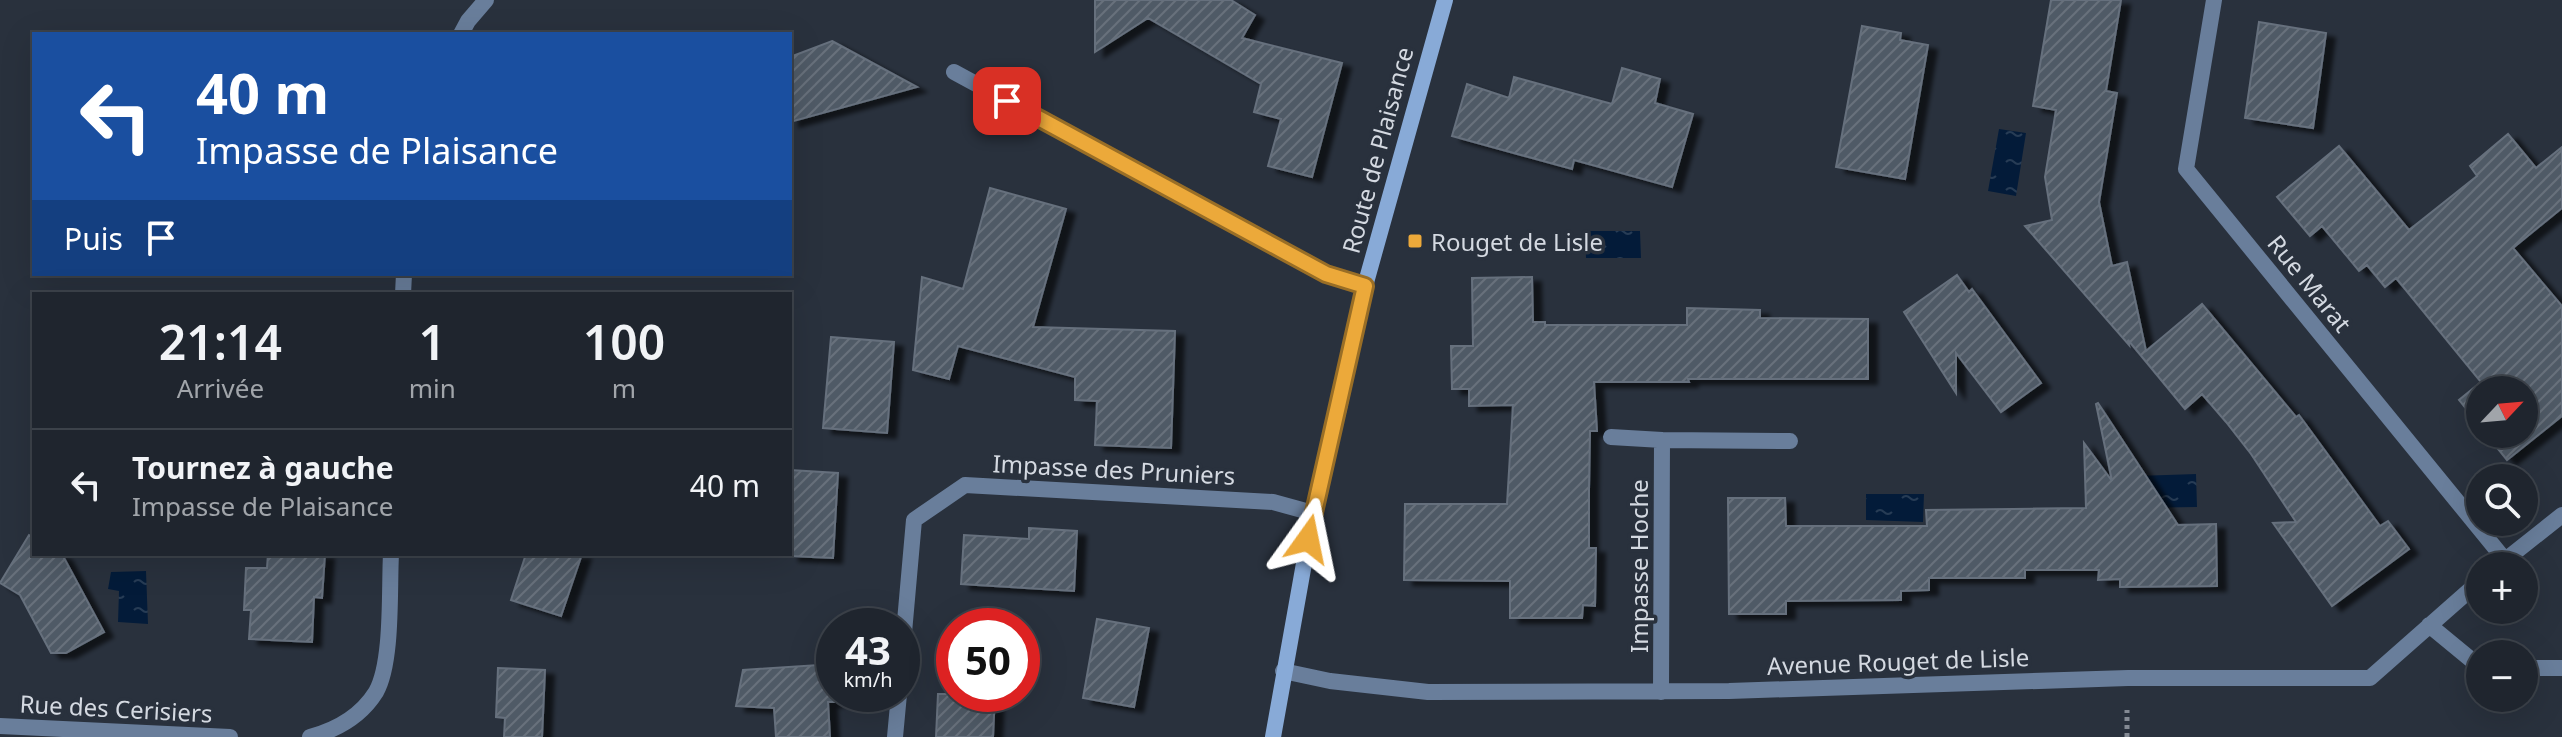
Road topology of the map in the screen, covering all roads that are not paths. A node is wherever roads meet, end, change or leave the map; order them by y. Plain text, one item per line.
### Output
1 (486, 0) edge
2 (1445, 0) edge
3 (2214, 0) edge
4 (462, 32) edge
5 (954, 72) dead end
6 (1365, 286) junction
7 (1611, 437) dead end
8 (1662, 440) junction
9 (1790, 441) dead end
10 (1313, 513) junction
11 (2562, 515) edge
12 (2493, 552) edge
13 (2516, 552) edge
14 (391, 556) edge
15 (2466, 593) edge
16 (906, 608) edge
17 (2429, 625) junction
18 (2466, 655) edge
19 (2538, 668) edge
20 (2562, 668) edge
21 (1283, 671) junction
22 (1661, 692) junction
23 (897, 712) edge
24 (0, 726) edge
25 (328, 735) edge
26 (230, 737) edge
27 (310, 737) edge
28 (895, 737) edge
29 (1273, 737) edge

1 - 4 street
2 - 6 main road, Route de Plaisance
3 - 12 street, Rue Marat
5 - 6 street
6 - 10 main road, Route de Plaisance
7 - 8 street
8 - 9 street
8 - 22 street, Impasse Hoche
10 - 16 street, Impasse des Pruniers
10 - 21 main road, Route de Plaisance
11 - 13 street
14 - 25 street
15 - 17 street, Avenue Rouget de Lisle
17 - 18 street
17 - 22 street, Avenue Rouget de Lisle
19 - 20 street
21 - 22 street, Avenue Rouget de Lisle
21 - 29 main road, Route de Plaisance
23 - 28 street
24 - 26 street, Rue des Cerisiers
25 - 27 street

